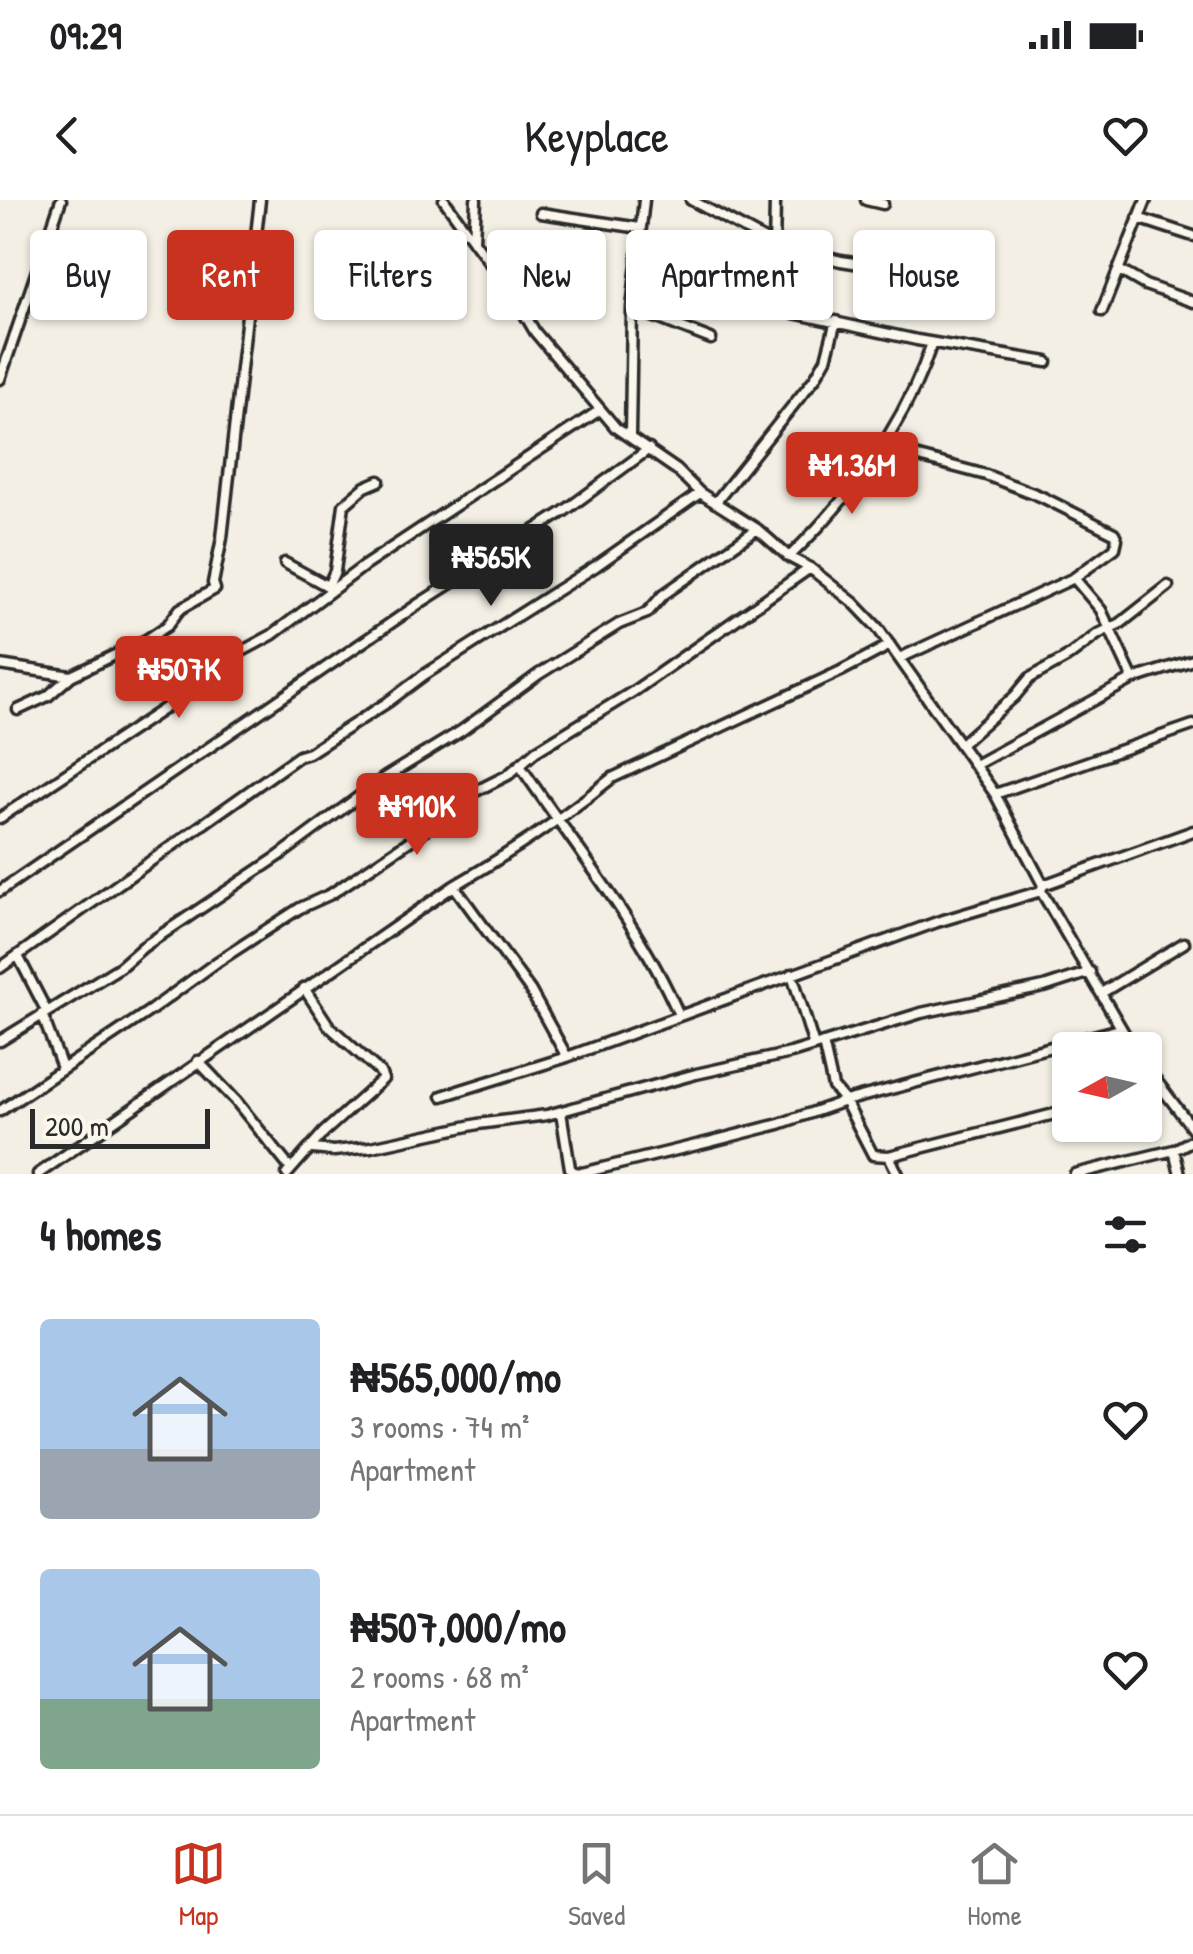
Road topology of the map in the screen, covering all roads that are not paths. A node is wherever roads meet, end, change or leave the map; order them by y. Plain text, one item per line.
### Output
1 (61, 200) edge
2 (260, 200) edge
3 (444, 200) edge
4 (476, 200) edge
5 (644, 200) edge
6 (691, 200) edge
7 (774, 200) edge
8 (866, 200) edge
9 (1146, 200) edge
10 (882, 204) dead end
11 (541, 212) dead end
12 (1138, 218) junction
13 (640, 228) joint
14 (746, 230) edge
15 (774, 230) edge
16 (1193, 236) edge
17 (474, 241) junction
18 (1119, 270) junction
19 (1193, 302) edge
20 (1102, 311) dead end
21 (632, 320) edge
22 (663, 320) edge
23 (831, 320) edge
24 (836, 321) junction
25 (711, 339) dead end
26 (932, 342) junction
27 (1047, 362) dead end
28 (0, 379) edge
29 (600, 410) junction
30 (630, 436) junction
31 (881, 447) junction
32 (649, 449) junction
33 (379, 481) dead end
34 (700, 494) junction
35 (715, 503) junction
36 (757, 529) junction
37 (789, 557) junction
38 (286, 563) dead end
39 (810, 568) junction
40 (1074, 578) junction
41 (1168, 586) dead end
42 (331, 588) junction
43 (1108, 629) junction
44 (890, 645) junction
45 (900, 658) junction
46 (1193, 660) edge
47 (0, 665) edge
48 (70, 676) junction
49 (1133, 680) junction
50 (18, 710) dead end
51 (1193, 725) edge
52 (961, 744) junction
53 (975, 765) junction
54 (520, 767) junction
55 (995, 794) junction
56 (0, 818) edge
57 (555, 819) junction
58 (1193, 831) edge
59 (454, 886) junction
60 (1042, 888) junction
61 (0, 891) edge
62 (1184, 943) dead end
63 (18, 956) junction
64 (0, 968) edge
65 (1090, 972) junction
66 (792, 974) junction
67 (304, 988) junction
68 (1103, 992) junction
69 (45, 1013) junction
70 (679, 1015) junction
71 (1120, 1030) joint
72 (0, 1041) edge
73 (819, 1044) junction
74 (567, 1057) junction
75 (198, 1061) junction
76 (62, 1068) junction
77 (1162, 1090) edge
78 (442, 1096) dead end
79 (845, 1101) junction
80 (0, 1111) edge
81 (561, 1112) junction
82 (1052, 1115) edge
83 (1193, 1129) edge
84 (1193, 1140) edge
85 (312, 1149) junction
86 (1174, 1150) junction
87 (889, 1156) junction
88 (288, 1171) edge
89 (595, 1171) edge
90 (38, 1174) edge
91 (898, 1174) edge
92 (1076, 1174) edge
93 (1180, 1174) edge

1 - 28 street
2 - 48 street
3 - 17 street
4 - 17 street
5 - 13 street
6 - 14 street
7 - 15 street
8 - 10 street
9 - 12 street
11 - 13 street
12 - 16 street
12 - 18 street
17 - 29 street
18 - 19 street
18 - 20 street
21 - 30 street
22 - 25 street
23 - 24 street
24 - 26 street
24 - 35 street
26 - 27 street
26 - 31 street
29 - 30 street
29 - 42 street
30 - 32 street
31 - 37 street
31 - 40 street
32 - 34 street
32 - 61 street
33 - 42 street
34 - 35 street
34 - 63 street
35 - 36 street
36 - 37 street
36 - 69 street
37 - 39 street
38 - 42 street
39 - 44 street
39 - 54 street
40 - 43 street
40 - 45 street
41 - 43 street
42 - 56 street
43 - 49 street
43 - 52 street
44 - 45 street
44 - 57 street
45 - 52 street
46 - 49 street
47 - 48 street
48 - 50 street
49 - 53 street
51 - 55 street
52 - 53 street
53 - 55 street
54 - 57 street
54 - 76 street
55 - 60 street
57 - 59 street
57 - 70 street
58 - 60 street
59 - 67 street
59 - 74 street
60 - 65 street
60 - 66 street
62 - 68 street
63 - 64 street
63 - 69 street
65 - 68 street
65 - 73 street
66 - 70 street
66 - 73 street
67 - 75 street
67 - 85 street
68 - 71 street
69 - 72 street
69 - 76 street
70 - 74 street
71 - 79 street
73 - 79 street
73 - 81 street
74 - 78 street
75 - 88 street
75 - 90 street
76 - 80 street
77 - 83 street
79 - 87 street
79 - 89 street
81 - 85 street
81 - 89 street
82 - 87 street
84 - 86 street
85 - 88 street
86 - 92 street
86 - 93 street
87 - 91 street

